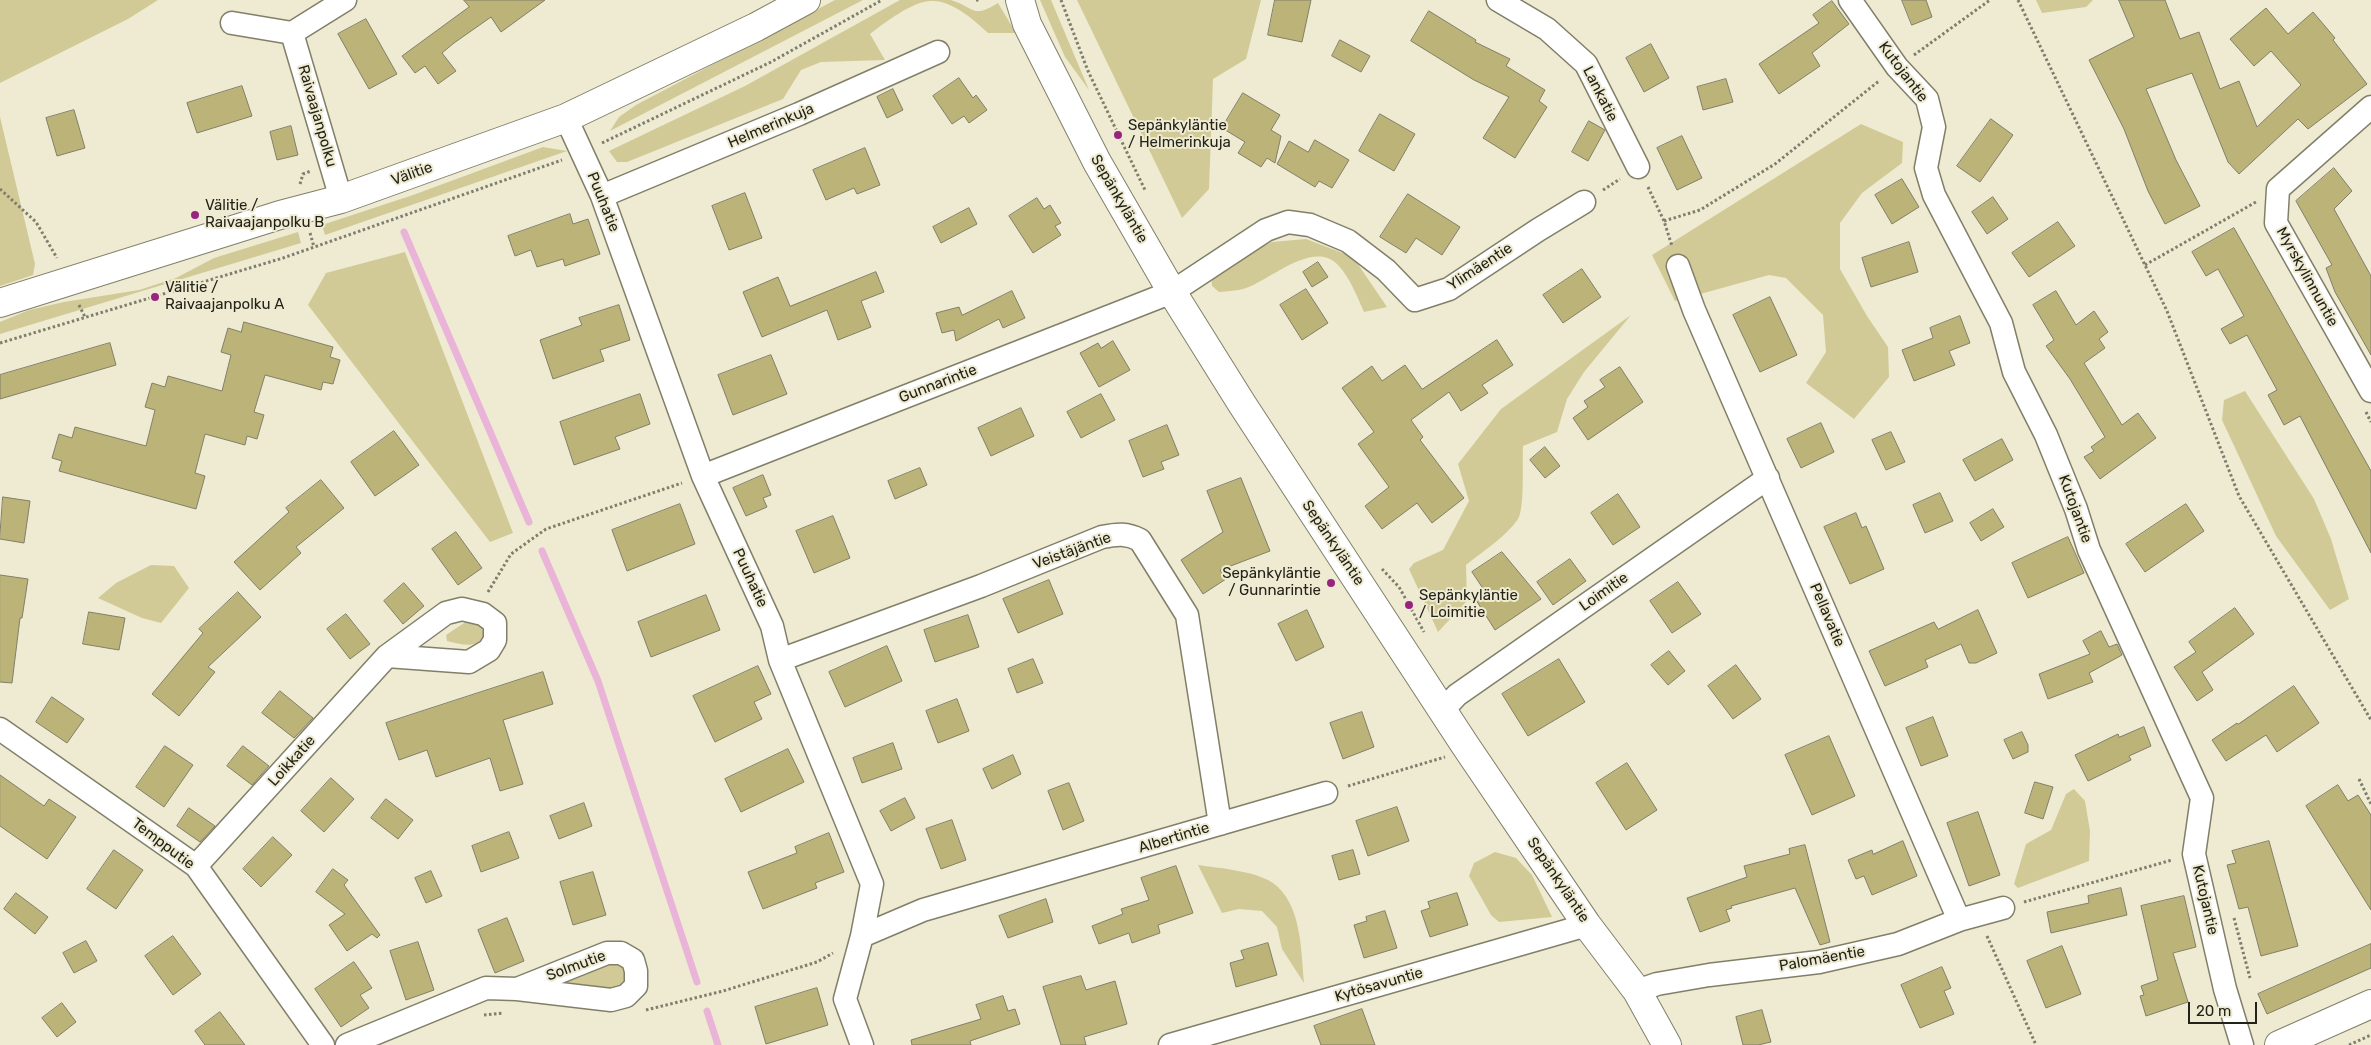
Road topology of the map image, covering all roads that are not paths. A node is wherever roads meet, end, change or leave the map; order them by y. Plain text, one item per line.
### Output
1 (345, 0) edge
2 (806, 0) edge
3 (1004, 0) edge
4 (1498, 0) edge
5 (1850, 0) edge
6 (1024, 12) edge
7 (232, 23) dead end
8 (292, 33) junction
9 (938, 52) dead end
10 (2371, 107) edge
11 (566, 118) junction
12 (1638, 167) road end
13 (602, 196) junction
14 (341, 199) junction
15 (1584, 202) road end
16 (1678, 266) road end
17 (1172, 292) junction
18 (0, 303) edge
19 (2370, 386) edge
20 (703, 476) junction
21 (1768, 478) junction
22 (387, 656) junction
23 (780, 660) junction
24 (1444, 709) junction
25 (0, 729) edge
26 (1326, 793) road end
27 (1220, 824) junction
28 (196, 866) junction
29 (2003, 908) road end
30 (1968, 918) junction
31 (1588, 925) junction
32 (862, 936) junction
33 (517, 989) dead end
34 (1637, 991) junction
35 (2371, 1004) edge
36 (323, 1045) edge
37 (347, 1045) edge
38 (862, 1045) edge
39 (1170, 1045) edge
40 (1667, 1045) edge
41 (2242, 1045) edge
42 (2279, 1045) edge

1 - 8 street
2 - 11 main road, Välitie
3 - 6 main road, Sepänkyläntie
4 - 12 street, Lankatie
5 - 41 street, Kutojantie
6 - 17 main road, Sepänkyläntie
7 - 8 street
8 - 14 street, Raivaajanpolku
9 - 13 street, Helmerinkuja
10 - 19 street, Myrskylinnuntie
11 - 13 street, Puuhatie
11 - 14 main road, Välitie
13 - 20 street, Puuhatie
14 - 18 main road, Välitie
15 - 17 street, Ylimäentie
16 - 21 street, Pellavatie
17 - 20 street, Gunnarintie
17 - 24 main road, Sepänkyläntie
20 - 23 street, Puuhatie
21 - 24 street, Loimitie
21 - 30 street, Pellavatie
22 - 22 street, Loikkatie
22 - 28 street, Loikkatie
23 - 27 street, Veistäjäntie
23 - 32 street, Puuhatie
24 - 31 main road, Sepänkyläntie
25 - 28 street, Tempputie
26 - 27 street, Albertintie
27 - 32 street, Albertintie
28 - 36 street, Tempputie
29 - 30 street, Palomäentie
30 - 34 street, Palomäentie
31 - 34 main road, Sepänkyläntie
31 - 39 street, Kytösavuntie
32 - 38 street, Puuhatie
33 - 37 street
34 - 40 main road, Sepänkyläntie
35 - 42 main road

